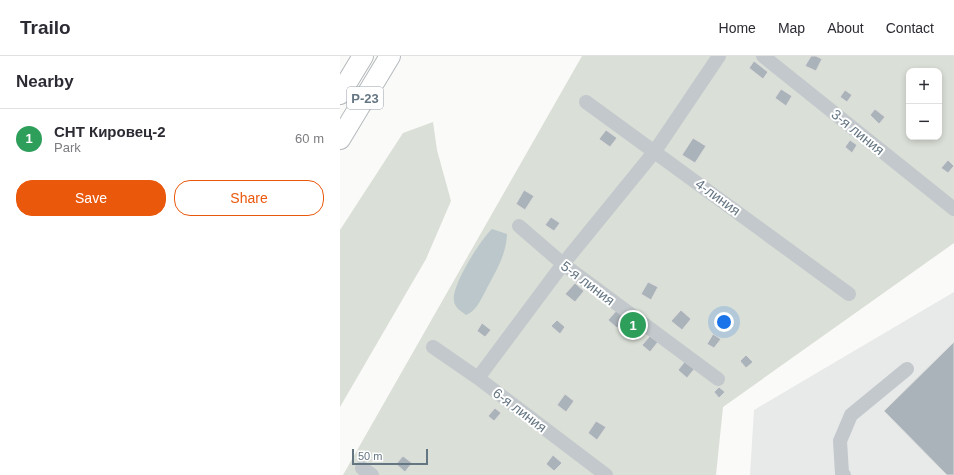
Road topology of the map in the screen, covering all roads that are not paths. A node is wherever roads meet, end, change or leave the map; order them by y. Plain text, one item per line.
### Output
1 (363, 56) edge
2 (390, 56) edge
3 (719, 56) edge
4 (762, 56) edge
5 (340, 94) edge
6 (586, 102) dead end
7 (340, 139) edge
8 (655, 151) junction
9 (954, 209) edge
10 (519, 226) dead end
11 (563, 264) junction
12 (849, 294) dead end
13 (433, 347) dead end
14 (907, 369) dead end
15 (478, 378) junction
16 (718, 379) dead end
17 (606, 475) edge
18 (844, 475) edge

1 - 5 highway, Р-23
2 - 7 highway, Р-23
3 - 8 street
4 - 9 street, 3-я линия
6 - 8 street, 4-линия
8 - 11 street
8 - 12 street, 4-линия
10 - 11 street, 5-я линия
11 - 15 street
11 - 16 street, 5-я линия
13 - 15 street, 6-я линия
14 - 18 street
15 - 17 street, 6-я линия

